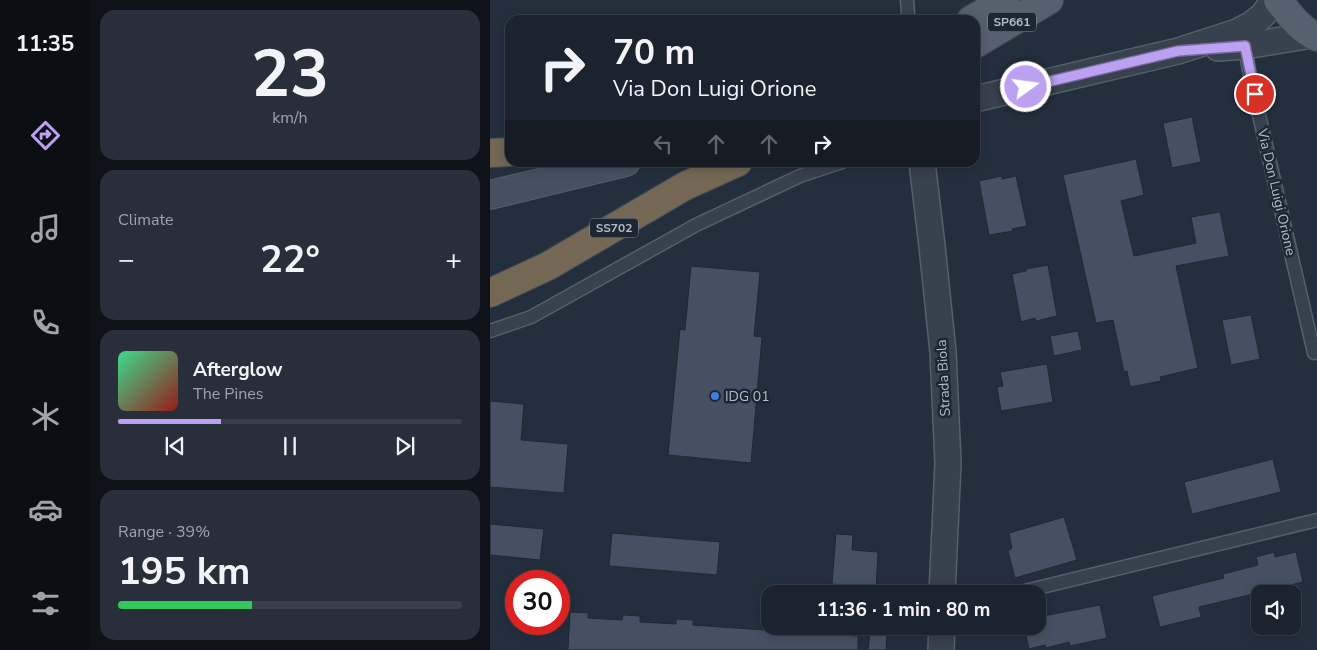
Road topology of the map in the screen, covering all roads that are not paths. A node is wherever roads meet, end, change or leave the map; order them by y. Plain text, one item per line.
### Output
1 (1005, 0) edge
2 (1049, 0) edge
3 (1274, 0) edge
4 (1278, 0) edge
5 (980, 15) edge
6 (1314, 36) edge
7 (1243, 38) junction
8 (980, 41) edge
9 (980, 98) edge
10 (505, 152) edge
11 (490, 153) edge
12 (605, 167) edge
13 (727, 167) edge
14 (827, 167) edge
15 (923, 167) edge
16 (490, 195) edge
17 (490, 293) edge
18 (490, 331) edge
19 (1314, 353) dead end
20 (1317, 520) edge
21 (942, 585) edge
22 (1046, 586) edge
23 (942, 635) edge
24 (941, 650) edge

1 - 5 main road, SP661
2 - 8 main road, SP661
3 - 7 street
4 - 6 main road
6 - 7 street
7 - 9 street
7 - 19 lane, Via Don Luigi Orione
10 - 11 highway
12 - 16 main road
13 - 17 highway, SS702
14 - 18 lane
15 - 21 street, Strada Biola
20 - 22 lane
23 - 24 street

